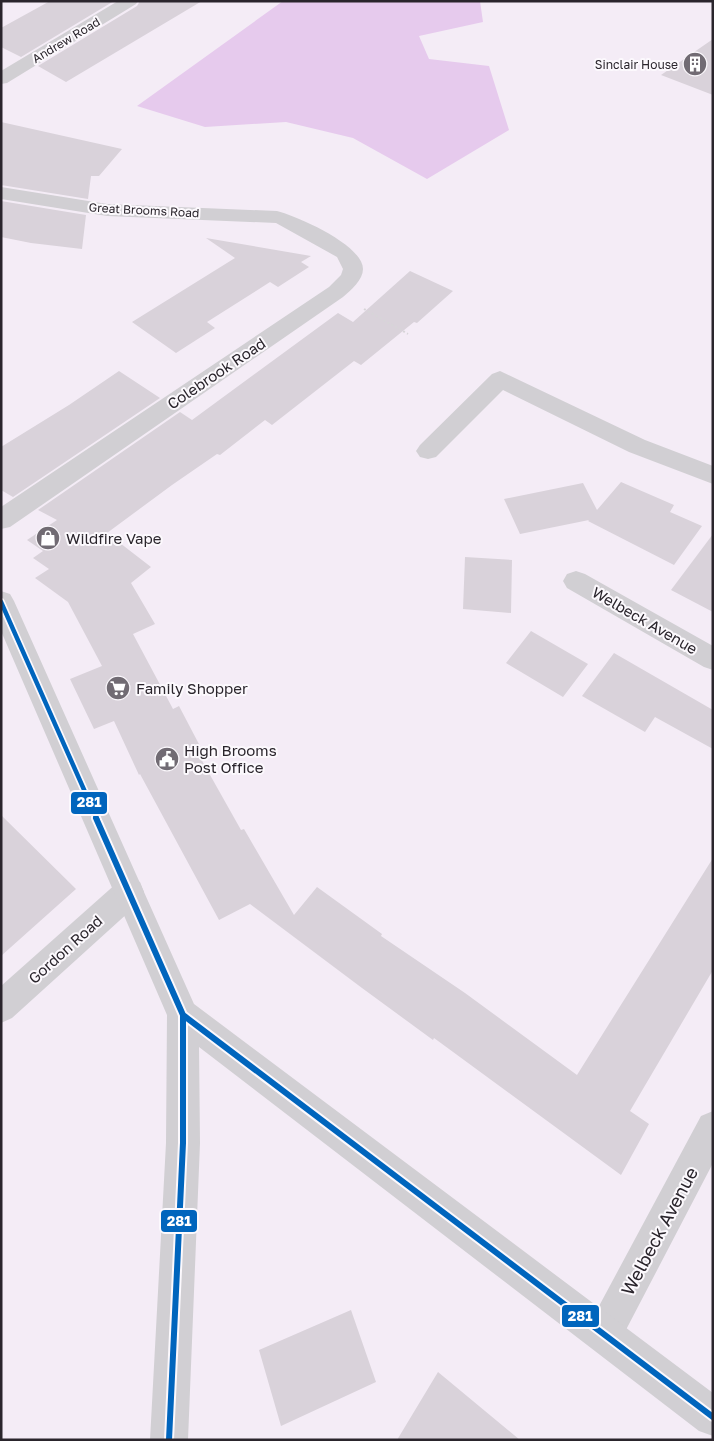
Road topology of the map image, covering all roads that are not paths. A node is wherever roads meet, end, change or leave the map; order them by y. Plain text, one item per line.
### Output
1 (130, 1) edge
2 (1, 78) edge
3 (1, 194) edge
4 (287, 220) joint
5 (428, 451) dead end
6 (713, 475) edge
7 (1, 520) edge
8 (576, 581) dead end
9 (1, 601) edge
10 (713, 659) edge
11 (129, 892) junction
12 (1, 1007) edge
13 (183, 1016) junction
14 (713, 1128) edge
15 (604, 1334) junction
16 (713, 1416) edge
17 (169, 1440) edge

1 - 2 street, Andrew Road
3 - 4 street, Great Brooms Road
4 - 7 street, Colebrook Road
5 - 6 street
8 - 10 street, Welbeck Avenue
9 - 11 street
11 - 12 street, Gordon Road
11 - 13 street
13 - 15 street
13 - 17 street
14 - 15 street, Welbeck Avenue
15 - 16 street

